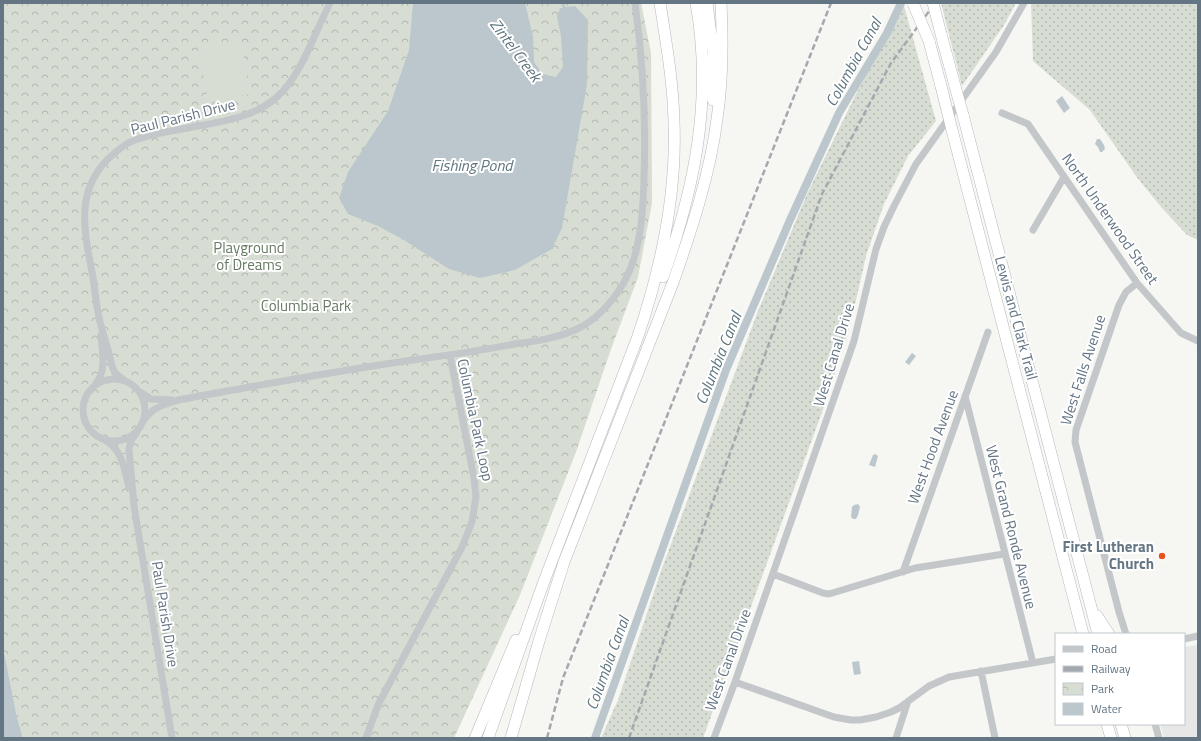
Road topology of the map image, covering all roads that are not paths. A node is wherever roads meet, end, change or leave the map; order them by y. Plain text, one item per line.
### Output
1 (330, 3) edge
2 (636, 3) edge
3 (660, 3) edge
4 (696, 3) edge
5 (707, 3) edge
6 (720, 3) edge
7 (913, 3) edge
8 (919, 3) edge
9 (933, 3) edge
10 (1024, 3) edge
11 (929, 41) junction
12 (1002, 113) dead end
13 (1064, 177) junction
14 (1032, 230) dead end
15 (683, 255) junction
16 (1137, 282) junction
17 (100, 321) junction
18 (988, 332) dead end
19 (637, 339) junction
20 (1198, 341) edge
21 (450, 355) junction
22 (124, 380) junction
23 (93, 387) junction
24 (138, 390) junction
25 (965, 396) junction
26 (178, 400) junction
27 (142, 423) junction
28 (137, 432) junction
29 (104, 440) junction
30 (134, 506) junction
31 (1004, 554) junction
32 (903, 572) junction
33 (773, 574) junction
34 (543, 584) junction
35 (1091, 607) junction
36 (1084, 633) edge
37 (1098, 633) edge
38 (1108, 633) edge
39 (1126, 633) edge
40 (1198, 636) edge
41 (1185, 639) edge
42 (1055, 659) edge
43 (1033, 663) junction
44 (981, 671) junction
45 (735, 682) junction
46 (908, 701) junction
47 (1107, 725) edge
48 (1121, 725) edge
49 (1155, 725) edge
50 (173, 738) edge
51 (366, 738) edge
52 (475, 738) edge
53 (488, 738) edge
54 (511, 738) edge
55 (714, 738) edge
56 (896, 738) edge
57 (995, 738) edge
58 (1111, 738) edge
59 (1125, 738) edge
60 (1159, 738) edge

1 - 17 street, Paul Parish Drive
2 - 21 street
3 - 19 highway
4 - 19 highway
5 - 15 highway
6 - 15 highway
7 - 11 highway, bridge
8 - 11 highway, Lewis and Clark Trail, bridge
9 - 35 highway, Lewis and Clark Trail, bridge
10 - 33 street, West Canal Drive
11 - 36 highway, Lewis and Clark Trail, bridge
12 - 13 street, North Underwood Street
13 - 14 street
13 - 16 street, North Underwood Street
15 - 54 highway
16 - 20 street, North Underwood Street
16 - 39 street, West Falls Avenue
17 - 22 street, Paul Parish Drive
17 - 23 street, Paul Parish Drive
18 - 25 street, West Hood Avenue
19 - 34 highway
21 - 26 street, Columbia Park Loop
21 - 51 street, Columbia Park Loop
22 - 23 street
22 - 24 street
23 - 29 street
24 - 26 street, Columbia Park Loop
24 - 27 street
25 - 31 street, West Grand Ronde Avenue
25 - 32 street, West Hood Avenue
26 - 27 street, Columbia Park Loop
27 - 28 street
28 - 29 street
28 - 30 street, Paul Parish Drive
29 - 30 street, Paul Parish Drive
30 - 50 street, Paul Parish Drive
31 - 32 street
31 - 43 street, West Grand Ronde Avenue
32 - 33 street
33 - 45 street, West Canal Drive
34 - 52 highway
34 - 53 highway
35 - 37 highway, Lewis and Clark Trail
35 - 38 highway
40 - 41 street
42 - 43 street
43 - 44 street
44 - 46 street
44 - 57 street
45 - 46 street
45 - 55 street, West Canal Drive
46 - 56 street
47 - 58 highway
48 - 59 highway
49 - 60 street

